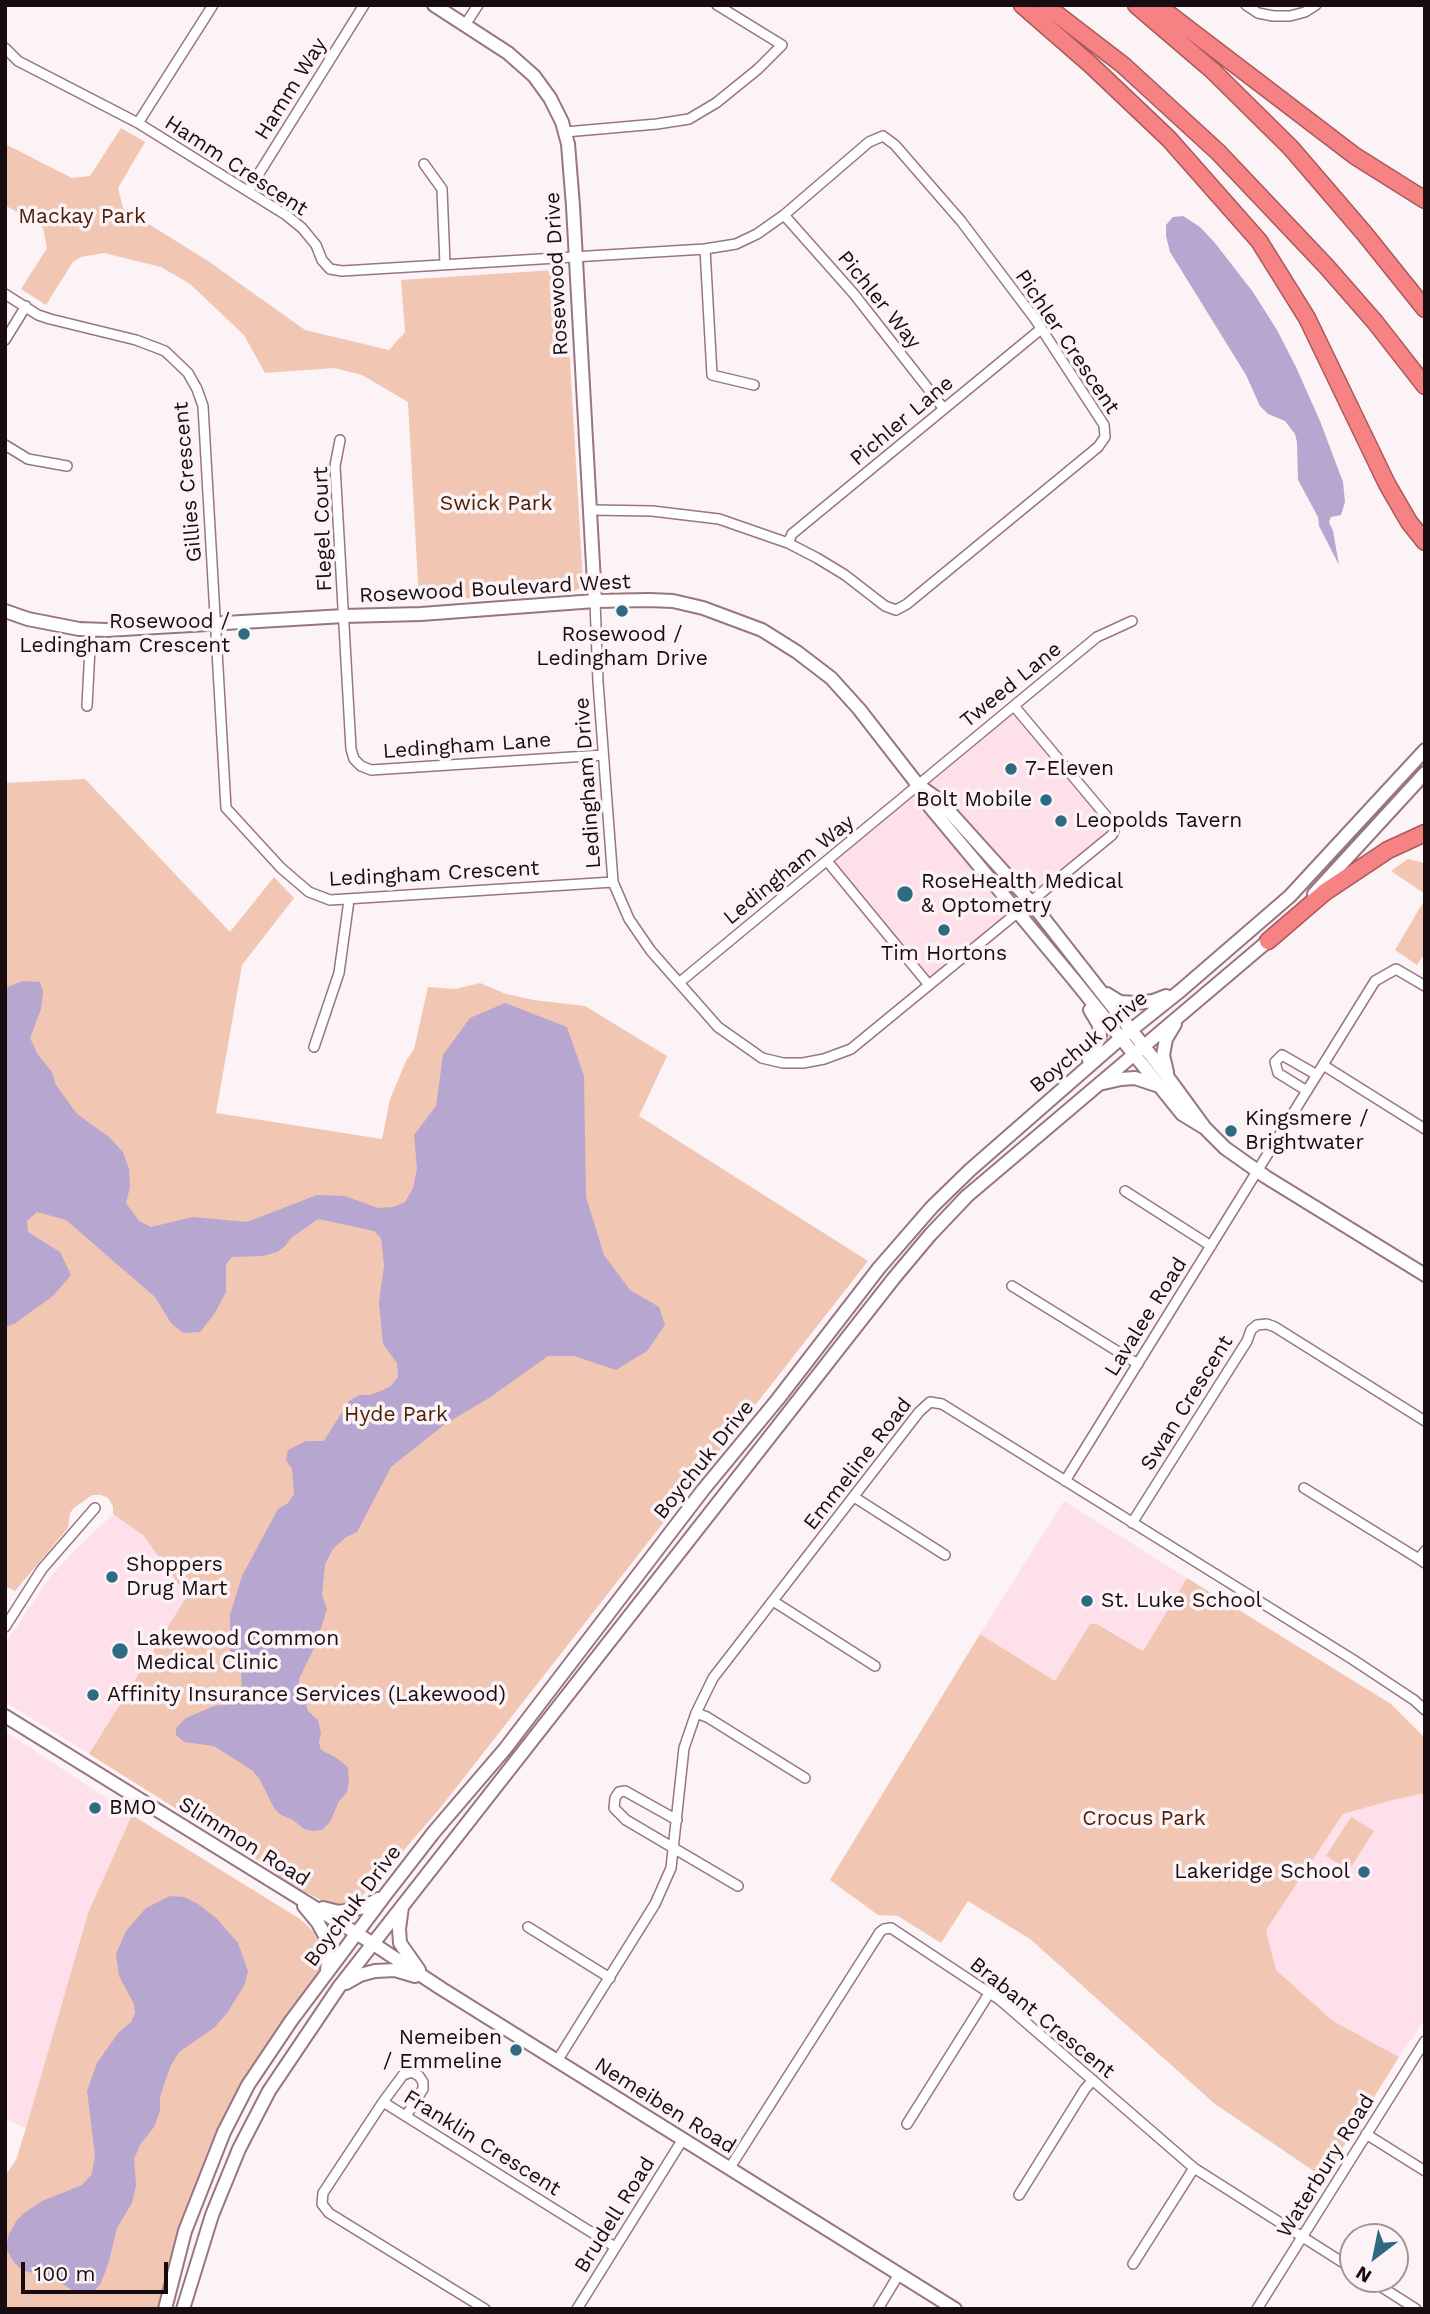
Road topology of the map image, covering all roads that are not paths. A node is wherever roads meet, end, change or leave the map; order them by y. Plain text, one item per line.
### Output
1 (213, 5) edge
2 (363, 5) edge
3 (434, 5) edge
4 (478, 5) edge
5 (717, 5) edge
6 (1022, 5) edge
7 (1045, 5) edge
8 (1136, 5) edge
9 (1157, 5) edge
10 (1246, 5) edge
11 (1316, 5) edge
12 (465, 25) junction
13 (5, 48) edge
14 (138, 123) junction
15 (565, 132) junction
16 (424, 164) dead end
17 (247, 191) junction
18 (1425, 200) edge
19 (784, 215) junction
20 (705, 249) junction
21 (576, 257) junction
22 (445, 264) junction
23 (5, 293) edge
24 (26, 306) junction
25 (1425, 309) edge
26 (1041, 329) junction
27 (5, 340) edge
28 (754, 385) dead end
29 (1425, 386) edge
30 (944, 409) junction
31 (340, 440) dead end
32 (5, 445) edge
33 (67, 466) dead end
34 (591, 510) junction
35 (1425, 542) edge
36 (788, 543) junction
37 (595, 601) junction
38 (5, 611) edge
39 (344, 616) junction
40 (1132, 621) dead end
41 (217, 624) junction
42 (91, 629) junction
43 (87, 706) dead end
44 (1014, 706) junction
45 (1425, 750) edge
46 (603, 755) junction
47 (1425, 773) edge
48 (918, 785) junction
49 (1425, 833) edge
50 (827, 861) junction
51 (613, 882) junction
52 (349, 900) junction
53 (1030, 901) junction
54 (1017, 912) junction
55 (1268, 941) junction
56 (1075, 981) junction
57 (680, 982) junction
58 (929, 985) junction
59 (1425, 986) edge
60 (1098, 989) junction
61 (1180, 991) junction
62 (1193, 1003) junction
63 (1126, 1033) junction
64 (314, 1047) dead end
65 (1138, 1049) junction
66 (1323, 1065) junction
67 (1083, 1070) junction
68 (1317, 1075) junction
69 (1163, 1081) junction
70 (1095, 1085) junction
71 (1307, 1091) junction
72 (1425, 1129) edge
73 (1256, 1171) junction
74 (1125, 1191) dead end
75 (1211, 1246) junction
76 (1425, 1275) edge
77 (1012, 1286) dead end
78 (1138, 1364) junction
79 (1425, 1421) edge
80 (1065, 1481) junction
81 (1304, 1488) dead end
82 (854, 1497) junction
83 (95, 1508) dead end
84 (1132, 1523) junction
85 (945, 1555) dead end
86 (1423, 1558) edge
87 (773, 1601) junction
88 (5, 1627) edge
89 (875, 1666) dead end
90 (1425, 1710) edge
91 (696, 1713) junction
92 (5, 1716) edge
93 (805, 1779) dead end
94 (677, 1820) junction
95 (674, 1849) junction
96 (738, 1886) dead end
97 (385, 1895) junction
98 (298, 1897) junction
99 (403, 1905) junction
100 (528, 1927) dead end
101 (356, 1933) junction
102 (372, 1943) junction
103 (326, 1972) junction
104 (610, 1978) junction
105 (426, 1979) junction
106 (340, 1987) junction
107 (990, 1992) junction
108 (1425, 2041) edge
109 (557, 2061) junction
110 (1093, 2080) junction
111 (383, 2102) junction
112 (407, 2116) junction
113 (907, 2124) dead end
114 (1366, 2134) junction
115 (683, 2139) junction
116 (1194, 2168) junction
117 (729, 2169) junction
118 (1425, 2171) edge
119 (1019, 2194) dead end
120 (1302, 2237) junction
121 (615, 2247) junction
122 (1339, 2260) edge
123 (1133, 2264) dead end
124 (899, 2274) junction
125 (1391, 2293) edge
126 (579, 2305) edge
127 (165, 2309) edge
128 (183, 2309) edge
129 (485, 2309) edge
130 (592, 2309) edge
131 (878, 2309) edge
132 (955, 2309) edge
133 (1257, 2309) edge
134 (1416, 2309) edge

1 - 14 street
2 - 17 street, Hamm Way
3 - 12 main road, Rosewood Drive
4 - 12 street
5 - 15 street
6 - 35 highway
7 - 29 highway
8 - 25 highway
9 - 18 highway
10 - 11 street
12 - 15 main road, Rosewood Drive
13 - 14 street, Hamm Crescent
14 - 17 street, Hamm Crescent
15 - 21 main road, Rosewood Drive
16 - 22 street
17 - 22 street, Hamm Crescent
19 - 20 street, Pichler Crescent
19 - 26 street, Pichler Crescent
19 - 30 street, Pichler Way
20 - 21 street, Pichler Crescent
20 - 28 street
21 - 22 street, Hamm Crescent
21 - 34 main road, Rosewood Drive
23 - 24 street, Gillies Crescent
24 - 27 street
24 - 41 street, Gillies Crescent
26 - 30 street, Pichler Lane
26 - 36 street, Pichler Crescent
30 - 36 street, Pichler Lane
31 - 39 street, Flegel Court
32 - 33 street
34 - 36 street, Pichler Crescent
34 - 37 main road, Rosewood Drive
37 - 39 main road, Rosewood Boulevard West
37 - 46 street, Ledingham Drive
37 - 48 main road, Rosewood Boulevard West
38 - 42 main road, Rosewood Boulevard West
39 - 41 main road, Rosewood Boulevard West
39 - 46 street, Ledingham Lane
40 - 44 street, Tweed Lane
41 - 42 main road, Rosewood Boulevard West
41 - 52 street, Ledingham Crescent
42 - 43 street
44 - 48 street, Tweed Lane
44 - 53 street, Ledingham Drive
45 - 61 main road, Boychuk Drive
46 - 51 street, Ledingham Drive
47 - 55 main road, Boychuk Drive
48 - 50 street, Ledingham Way
48 - 53 main road, Rosewood Boulevard West
48 - 54 main road, Rosewood Boulevard West
49 - 55 highway
50 - 57 street, Ledingham Way
50 - 58 street
51 - 52 street, Ledingham Crescent
51 - 57 street, Ledingham Drive
52 - 64 street
53 - 54 street, Ledingham Drive
53 - 60 main road, Rosewood Boulevard West
54 - 56 main road, Rosewood Boulevard West
54 - 58 street, Ledingham Drive
55 - 62 main road, Boychuk Drive
56 - 63 main road, Rosewood Boulevard West
56 - 67 main road
57 - 58 street, Ledingham Drive
59 - 66 street, Lavalee Road
60 - 61 main road
60 - 63 main road, Rosewood Boulevard West
61 - 63 main road, Boychuk Drive
62 - 65 main road, Boychuk Drive
62 - 69 main road
63 - 65 main road
63 - 67 main road, Boychuk Drive
65 - 69 main road
65 - 70 main road, Boychuk Drive
66 - 68 street, Lavalee Road
66 - 72 street
67 - 97 main road, Boychuk Drive
68 - 71 street, Lavalee Road
68 - 71 street
69 - 70 main road
69 - 73 main road
70 - 99 main road, Boychuk Drive
71 - 73 street, Lavalee Road
73 - 75 street, Lavalee Road
73 - 76 main road
74 - 75 street
75 - 78 street, Lavalee Road
77 - 78 street
78 - 80 street, Lavalee Road
79 - 84 street, Swan Crescent
80 - 82 street, Emmeline Road
80 - 84 street, Emmeline Road
81 - 86 street
82 - 85 street
82 - 87 street, Emmeline Road
83 - 88 street
84 - 90 street, Emmeline Road
87 - 89 street
87 - 91 street, Emmeline Road
91 - 93 street
91 - 94 street, Emmeline Road
92 - 98 main road, Slimmon Road
94 - 95 street, Emmeline Road
94 - 95 street
95 - 96 street
95 - 104 street, Emmeline Road
97 - 98 main road
97 - 101 main road, Boychuk Drive
98 - 101 main road, Slimmon Road
98 - 103 main road
99 - 102 main road, Boychuk Drive
99 - 105 main road
100 - 104 street
101 - 102 main road, Nemeiben Road
101 - 103 main road, Boychuk Drive
102 - 105 main road, Nemeiben Road
102 - 106 main road, Boychuk Drive
103 - 127 main road, Boychuk Drive
104 - 109 street, Emmeline Road
105 - 106 main road
105 - 109 main road, Nemeiben Road
106 - 128 main road, Boychuk Drive
107 - 110 street, Brabant Crescent
107 - 113 street
107 - 117 street, Brabant Crescent
108 - 114 street, Waterbury Road
109 - 115 main road, Nemeiben Road
110 - 116 street, Brabant Crescent
110 - 119 street
111 - 112 street, Franklin Crescent
111 - 112 street
111 - 129 street, Franklin Crescent
112 - 121 street, Franklin Crescent
114 - 118 street
114 - 120 street, Waterbury Road
115 - 117 main road, Nemeiben Road
115 - 121 street, Brudell Road
116 - 120 street, Brabant Crescent
116 - 123 street
117 - 124 main road, Nemeiben Road
120 - 122 street, Brabant Crescent
120 - 133 street, Waterbury Road
121 - 126 street, Brudell Road
124 - 131 street
124 - 132 main road, Nemeiben Road
125 - 134 street
126 - 130 street

